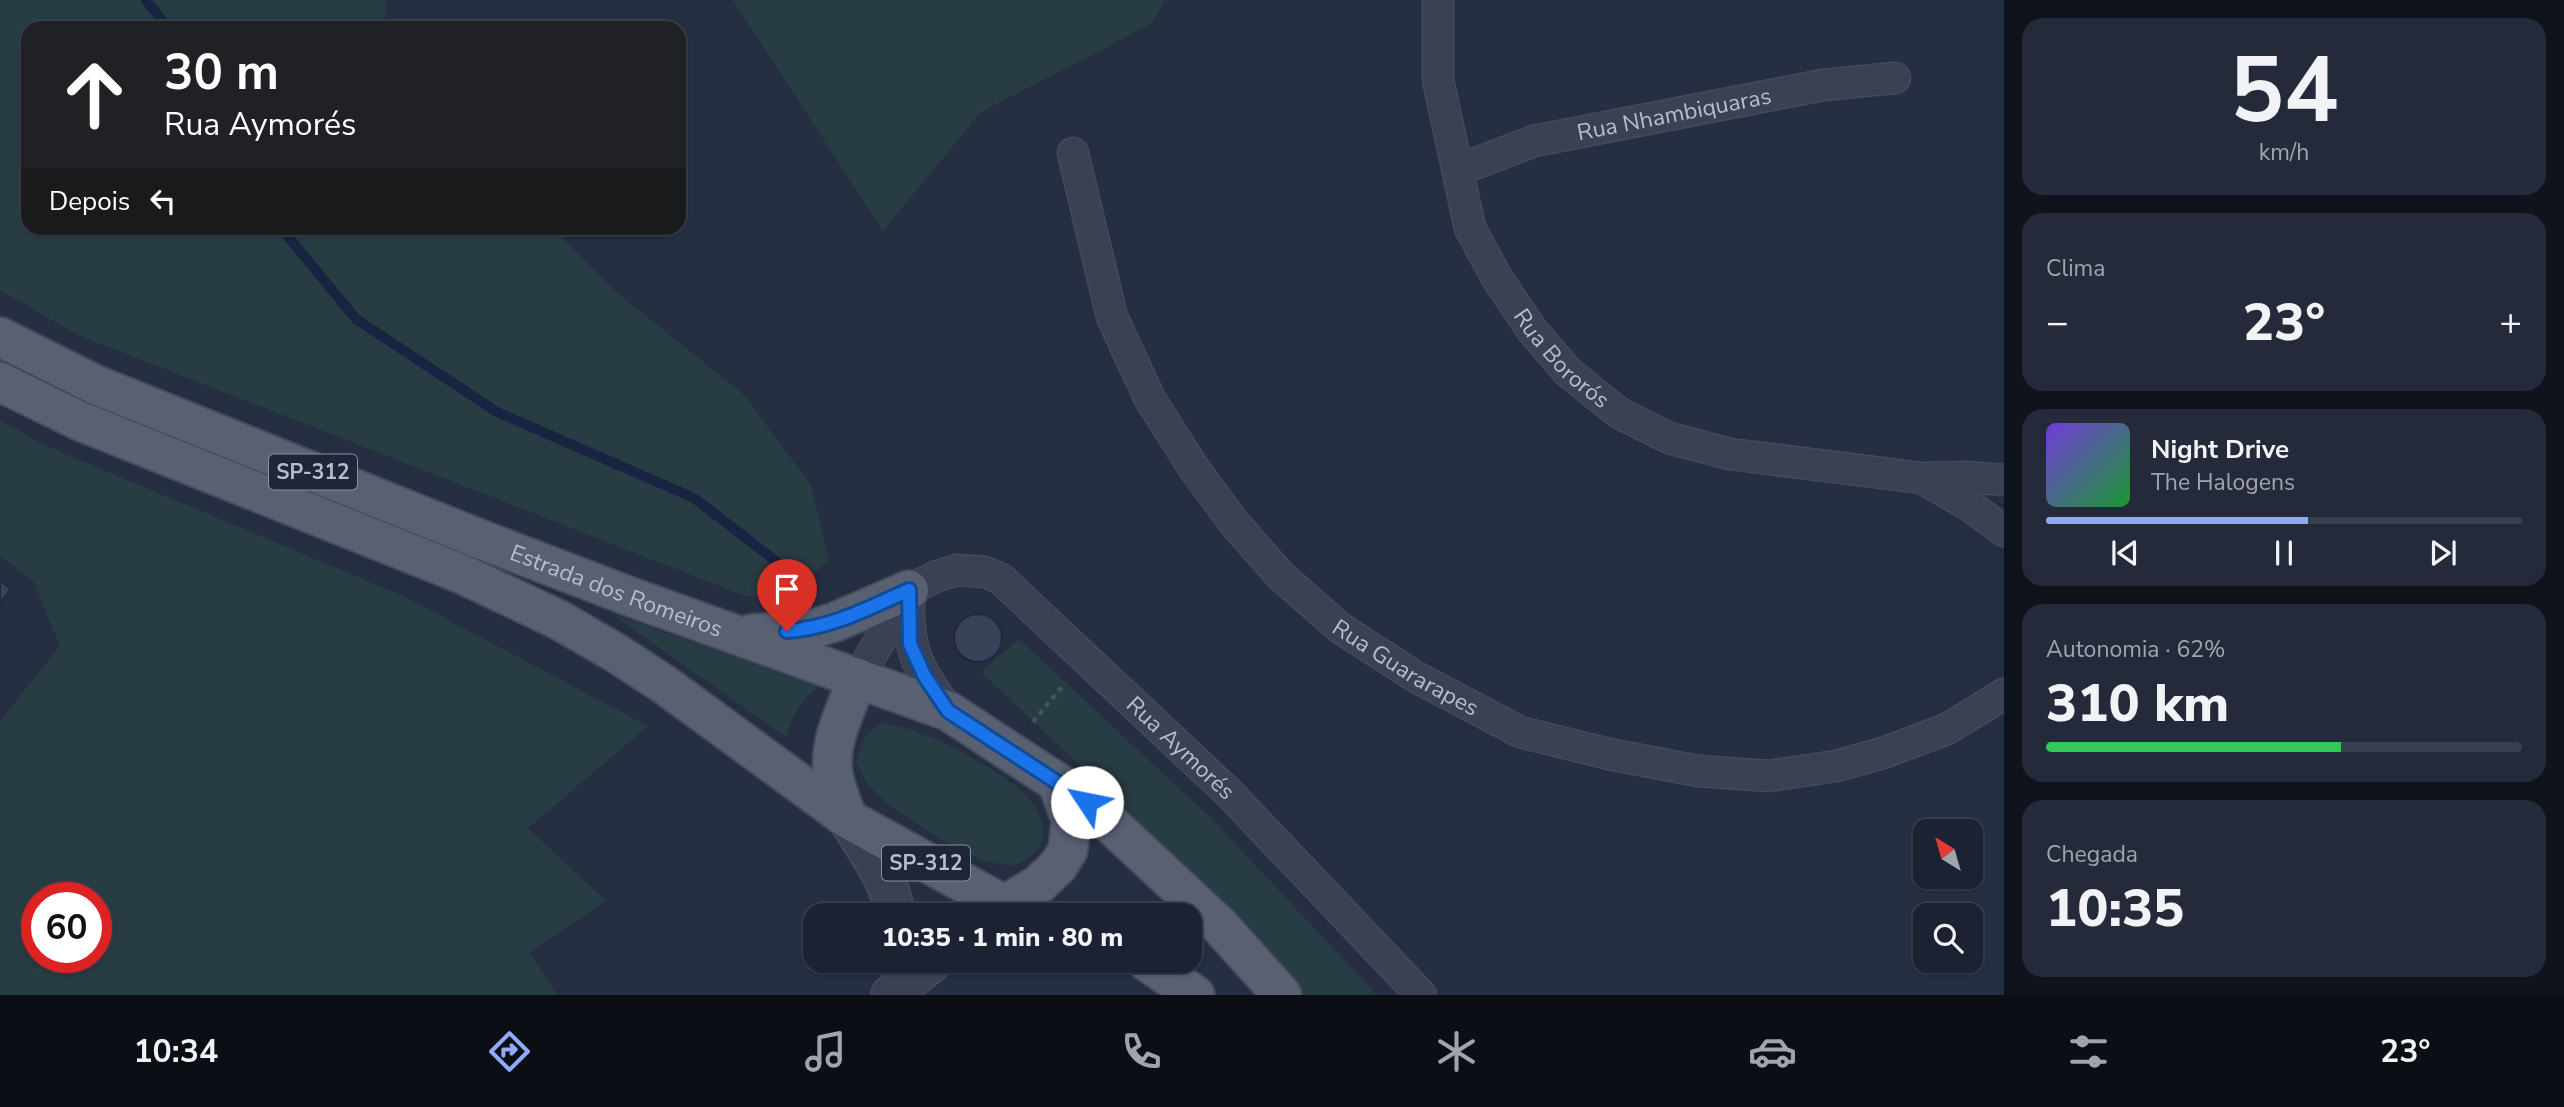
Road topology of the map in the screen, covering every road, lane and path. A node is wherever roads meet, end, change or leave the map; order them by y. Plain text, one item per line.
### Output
1 (1438, 0) edge
2 (1895, 78) dead end
3 (1073, 153) dead end
4 (1458, 170) junction
5 (0, 337) edge
6 (0, 382) edge
7 (1922, 478) junction
8 (2004, 480) edge
9 (2002, 525) edge
10 (909, 590) junction
11 (738, 635) junction
12 (1086, 658) junction
13 (858, 678) junction
14 (2004, 694) edge
15 (948, 711) junction
16 (1010, 750) junction
17 (1057, 782) junction
18 (848, 820) junction
19 (894, 903) edge
20 (993, 903) edge
21 (1019, 903) edge
22 (884, 973) edge
23 (918, 973) edge
24 (1163, 973) edge
25 (876, 995) edge
26 (891, 995) edge
27 (1195, 995) edge
28 (1282, 995) edge
29 (1421, 995) edge

1 - 4 street, Rua Bororós
2 - 4 street, Rua Nhambiquaras
3 - 14 street, Rua Guararapes
4 - 7 street, Rua Bororós
5 - 11 main road, Estrada dos Romeiros / SP-312
6 - 18 main road, Estrada dos Romeiros / SP-312
7 - 8 street
7 - 9 street
10 - 11 main road
10 - 12 street, Rua Aymorés
10 - 13 street
10 - 15 street
11 - 13 main road, Estrada dos Romeiros / SP-312
12 - 16 path
12 - 29 street, Rua Aymorés
13 - 15 main road, Estrada dos Romeiros / SP-312
13 - 18 main road
15 - 16 main road, Estrada dos Romeiros / SP-312
16 - 17 main road, Estrada dos Romeiros / SP-312
17 - 21 main road
17 - 28 main road, Estrada dos Romeiros / SP-312
18 - 19 street
18 - 20 main road, Estrada dos Romeiros / SP-312
22 - 25 street
23 - 26 street
24 - 27 main road

